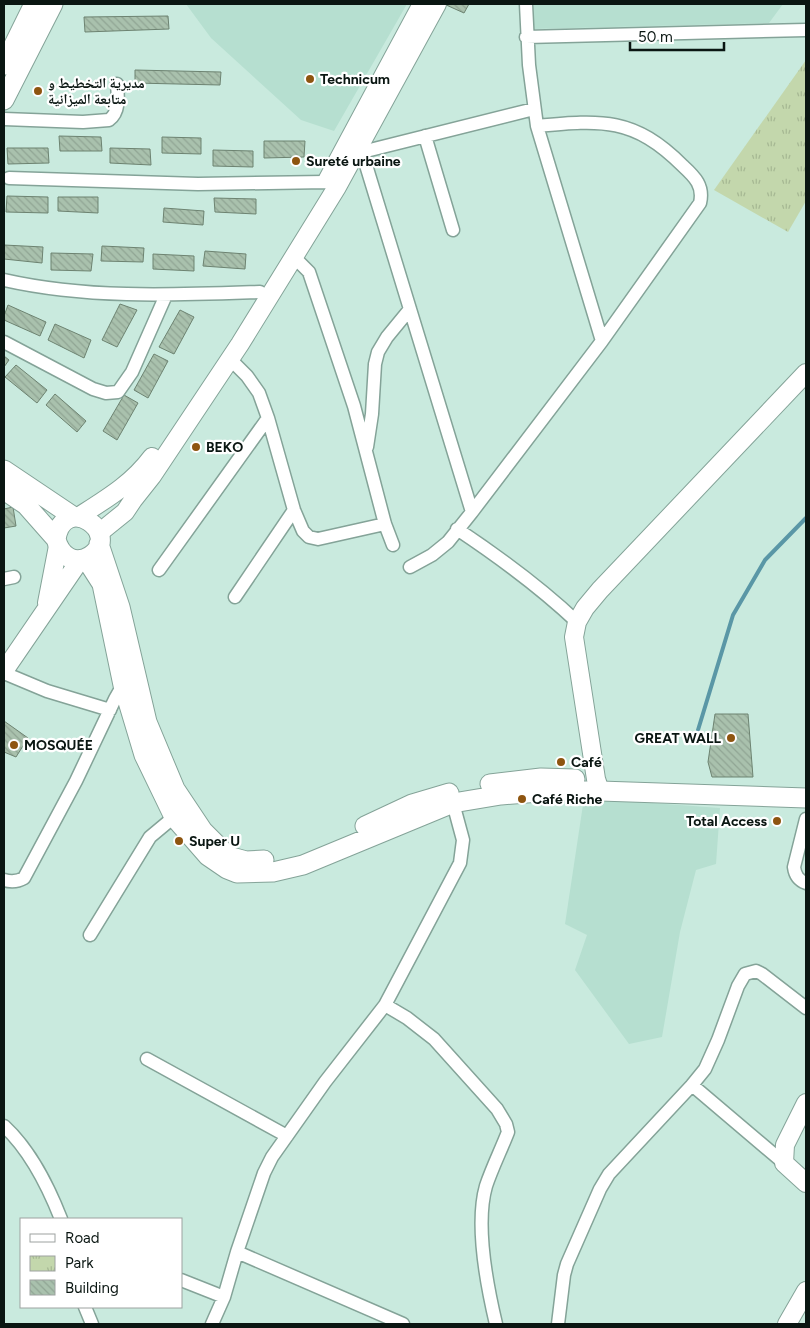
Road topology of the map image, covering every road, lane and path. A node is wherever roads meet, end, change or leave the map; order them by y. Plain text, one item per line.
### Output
1 (34, 4) edge
2 (53, 4) edge
3 (422, 4) edge
4 (437, 4) edge
5 (526, 4) edge
6 (806, 30) edge
7 (526, 37) junction
8 (4, 65) edge
9 (117, 84) dead end
10 (4, 100) edge
11 (534, 109) junction
12 (4, 119) edge
13 (537, 126) junction
14 (425, 136) junction
15 (360, 151) junction
16 (9, 178) dead end
17 (332, 184) junction
18 (453, 230) dead end
19 (295, 258) junction
20 (4, 280) edge
21 (260, 292) junction
22 (166, 295) junction
23 (410, 309) junction
24 (4, 342) edge
25 (602, 342) junction
26 (230, 359) junction
27 (806, 373) edge
28 (268, 418) junction
29 (365, 455) junction
30 (4, 470) edge
31 (4, 490) edge
32 (294, 510) junction
33 (472, 512) junction
34 (76, 517) junction
35 (385, 524) junction
36 (457, 529) junction
37 (99, 539) junction
38 (57, 543) junction
39 (393, 545) dead end
40 (83, 560) junction
41 (410, 567) dead end
42 (159, 570) dead end
43 (235, 598) dead end
44 (46, 608) junction
45 (577, 622) junction
46 (4, 672) edge
47 (123, 686) junction
48 (110, 710) junction
49 (598, 785) junction
50 (629, 786) junction
51 (806, 786) edge
52 (806, 798) edge
53 (453, 803) junction
54 (174, 817) junction
55 (806, 819) edge
56 (4, 880) edge
57 (806, 883) edge
58 (90, 935) dead end
59 (385, 1005) junction
60 (806, 1008) edge
61 (147, 1059) dead end
62 (692, 1085) junction
63 (806, 1103) edge
64 (4, 1126) edge
65 (287, 1136) junction
66 (784, 1163) junction
67 (806, 1184) edge
68 (61, 1218) edge
69 (237, 1252) junction
70 (182, 1280) edge
71 (806, 1291) edge
72 (224, 1297) junction
73 (85, 1308) edge
74 (92, 1324) edge
75 (212, 1324) edge
76 (403, 1324) edge
77 (496, 1324) edge
78 (558, 1324) edge
79 (787, 1324) edge

1 - 8 main road
2 - 10 main road
3 - 17 main road
4 - 15 main road
5 - 7 street
6 - 7 street
7 - 11 street
9 - 12 street
11 - 13 street
11 - 14 street
13 - 25 street
13 - 25 street
14 - 15 street
14 - 18 street
15 - 17 main road
15 - 23 street
16 - 17 street
17 - 19 main road
17 - 21 main road
19 - 26 main road
19 - 29 street
20 - 22 street
21 - 22 street
21 - 34 main road
22 - 24 street
23 - 29 street
23 - 33 street
25 - 33 street
26 - 28 street
26 - 37 main road
27 - 45 main road
28 - 32 street
28 - 42 street
29 - 35 street
30 - 34 main road
31 - 38 main road
32 - 35 street
32 - 43 street
33 - 36 street
34 - 37 main road
34 - 38 main road
35 - 39 street
36 - 41 street
36 - 45 street
37 - 40 main road
37 - 49 main road
38 - 40 main road
38 - 44 main road
40 - 44 main road
40 - 47 main road
44 - 46 main road
45 - 49 main road
46 - 48 street
47 - 48 street
47 - 54 main road
48 - 56 street
49 - 50 main road
49 - 53 main road
50 - 51 main road
50 - 52 main road
53 - 54 main road
53 - 59 street
54 - 58 street
55 - 57 street
59 - 65 street
59 - 77 street
60 - 62 street
61 - 65 street
62 - 66 street
62 - 78 street
63 - 66 main road
64 - 68 street
65 - 69 street
66 - 67 main road
69 - 72 street
69 - 76 street
70 - 72 street
71 - 79 main road
72 - 75 street
73 - 74 street

